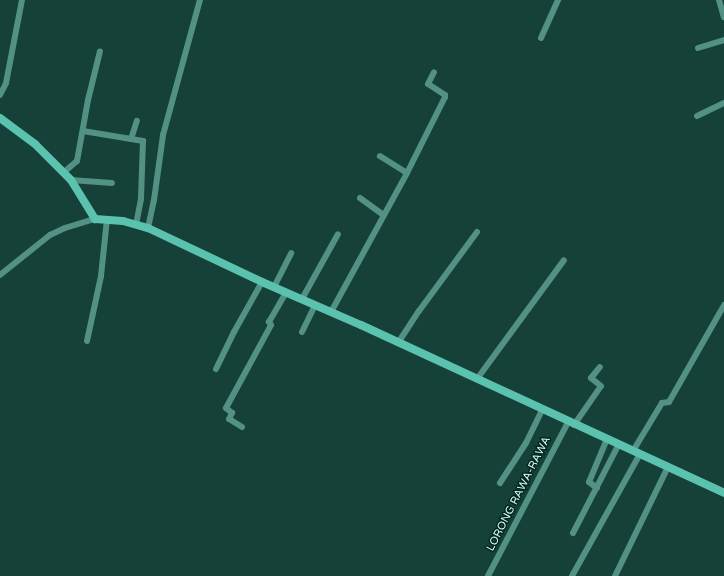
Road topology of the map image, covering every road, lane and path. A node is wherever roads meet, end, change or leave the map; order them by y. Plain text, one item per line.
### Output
1 (22, 0) edge
2 (200, 0) edge
3 (558, 0) edge
4 (719, 0) edge
5 (724, 17) edge
6 (541, 38) dead end
7 (724, 40) edge
8 (698, 48) dead end
9 (100, 51) dead end
10 (434, 72) dead end
11 (0, 95) edge
12 (724, 103) edge
13 (697, 116) dead end
14 (0, 118) edge
15 (137, 121) dead end
16 (83, 131) junction
17 (131, 139) junction
18 (380, 156) dead end
19 (63, 173) junction
20 (407, 173) junction
21 (71, 180) junction
22 (112, 183) dead end
23 (360, 198) dead end
24 (384, 215) junction
25 (95, 219) junction
26 (107, 219) junction
27 (136, 224) junction
28 (148, 228) junction
29 (477, 232) dead end
30 (338, 234) dead end
31 (291, 253) dead end
32 (564, 260) dead end
33 (0, 275) edge
34 (262, 282) junction
35 (274, 287) junction
36 (286, 292) junction
37 (302, 299) junction
38 (315, 305) junction
39 (724, 305) edge
40 (331, 312) junction
41 (302, 332) dead end
42 (87, 341) dead end
43 (398, 343) junction
44 (600, 366) dead end
45 (216, 369) dead end
46 (477, 379) junction
47 (542, 410) junction
48 (571, 423) junction
49 (242, 427) dead end
50 (607, 439) junction
51 (619, 444) junction
52 (637, 453) junction
53 (668, 467) junction
54 (500, 483) dead end
55 (597, 488) junction
56 (724, 494) edge
57 (573, 533) dead end
58 (488, 576) edge
59 (572, 576) edge
60 (615, 576) edge

1 - 11 street
2 - 28 street
3 - 6 street
4 - 5 street
7 - 8 street
9 - 16 street
10 - 20 street
12 - 13 street
14 - 19 street
15 - 17 street
16 - 17 street
16 - 19 street
17 - 27 street
18 - 20 street
19 - 21 street
20 - 24 street
21 - 22 street
21 - 25 street
23 - 24 street
24 - 40 street
25 - 26 street
25 - 33 street
26 - 27 street
26 - 42 street
27 - 28 street
28 - 34 street
29 - 43 street
30 - 37 street
31 - 35 street
32 - 46 street
34 - 35 street
34 - 45 street
35 - 36 street
36 - 37 street
36 - 49 street
37 - 38 street
38 - 40 street
38 - 41 street
39 - 52 street
40 - 43 street
43 - 46 street
44 - 48 street, LORONG RAWA-RAWA
46 - 47 street
47 - 48 street
47 - 54 street
48 - 50 street
48 - 58 street, LORONG RAWA-RAWA
50 - 51 street
50 - 55 street
51 - 52 street
51 - 55 street
52 - 53 street
52 - 59 street
53 - 56 street
53 - 60 street
55 - 57 street

